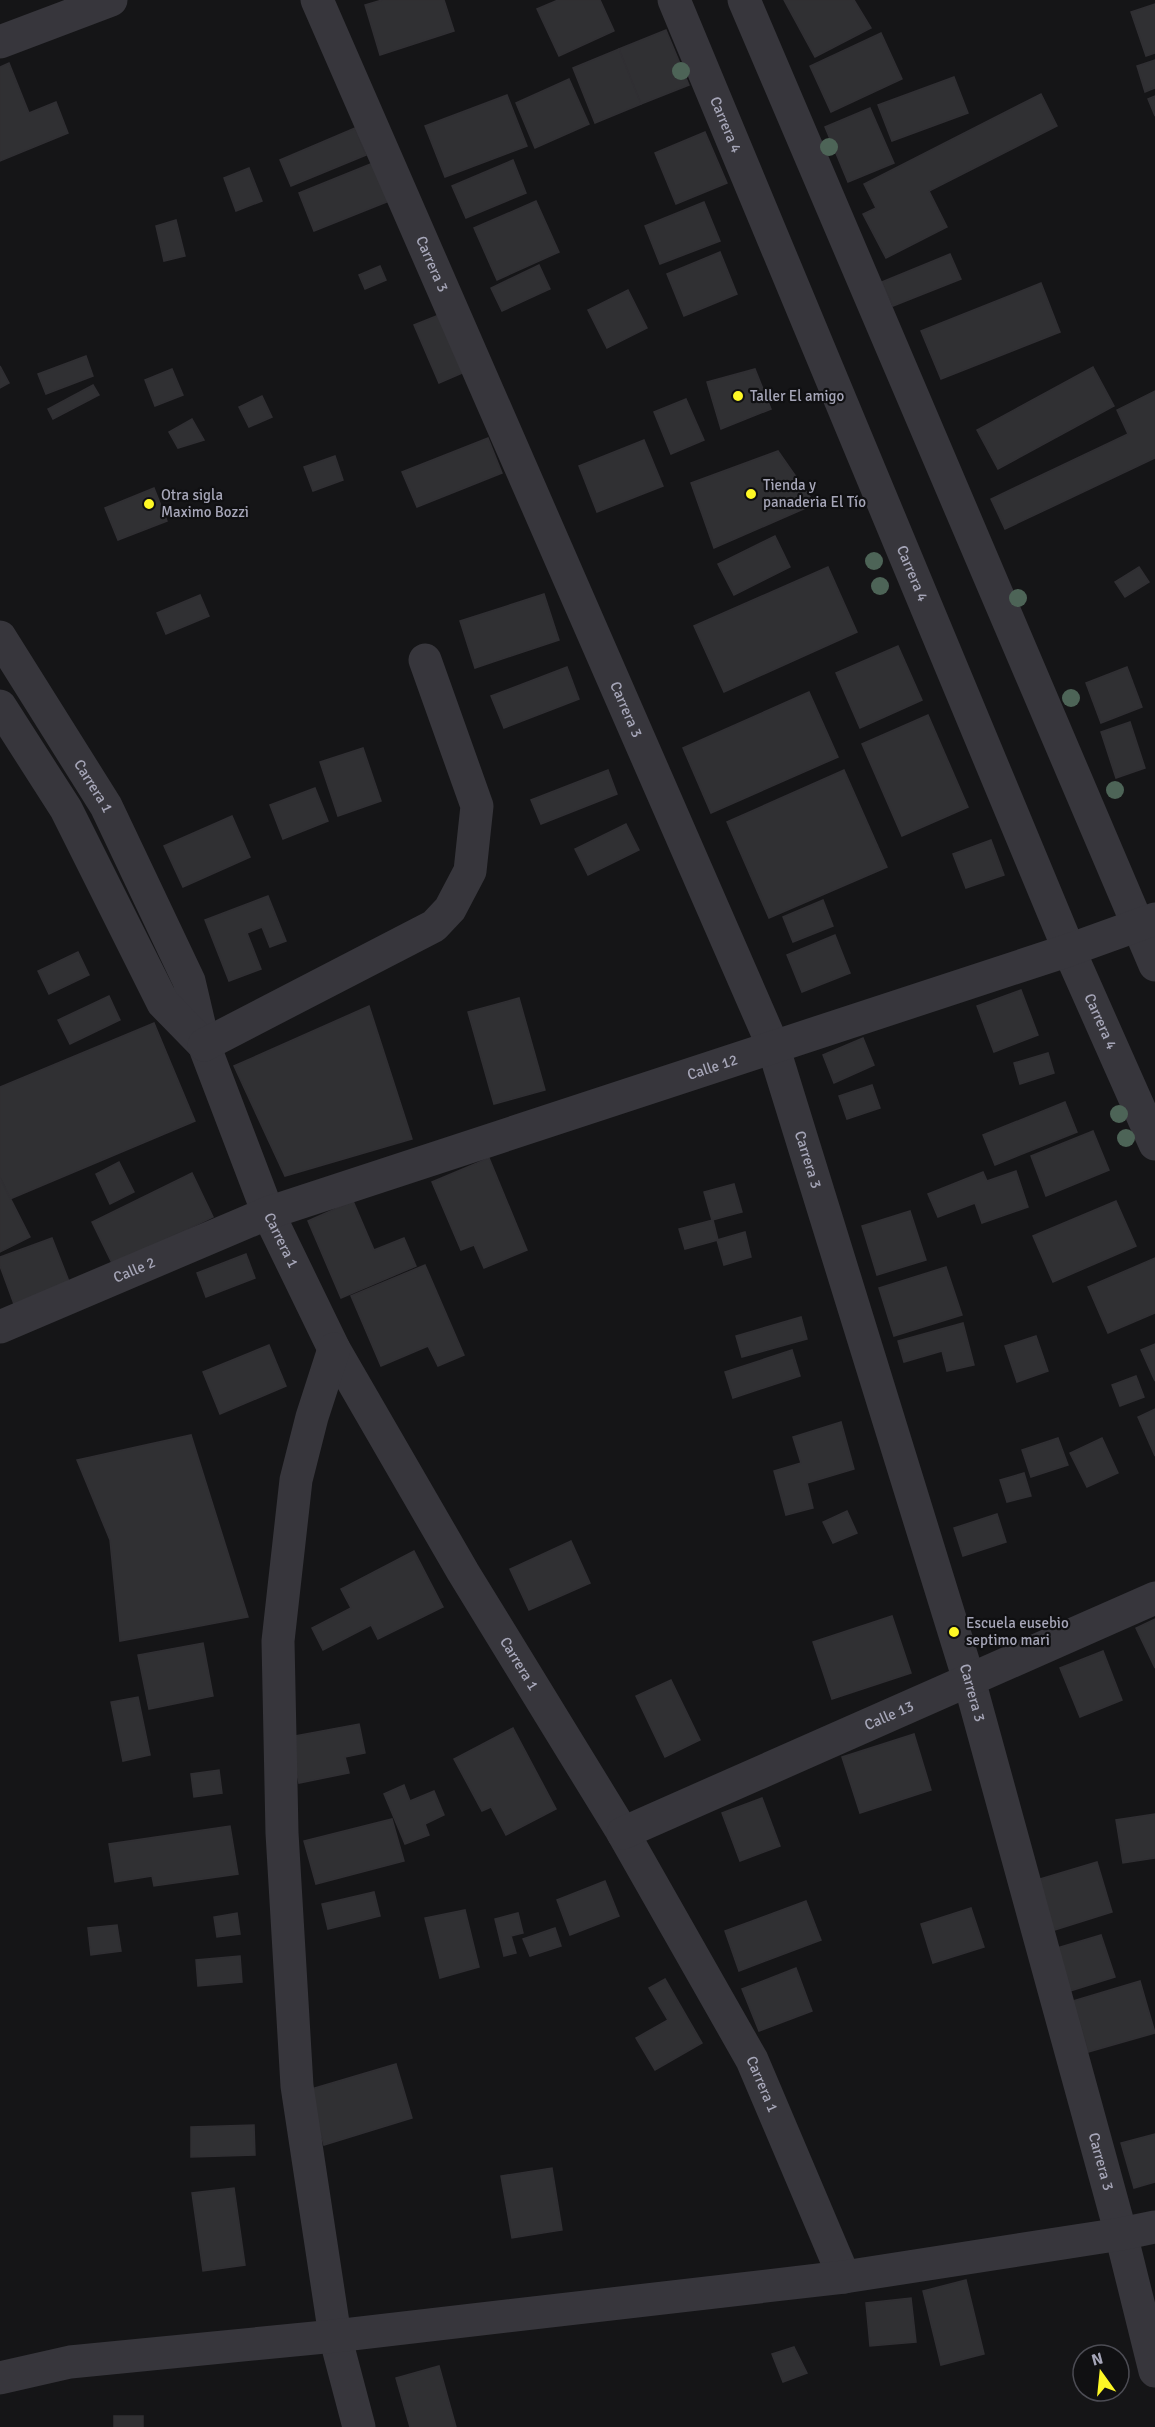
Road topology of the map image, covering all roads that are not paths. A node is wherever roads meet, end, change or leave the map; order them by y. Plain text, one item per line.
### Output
1 (111, 0) edge
2 (317, 0) edge
3 (674, 0) edge
4 (744, 0) edge
5 (0, 42) edge
6 (0, 637) edge
7 (425, 660) dead end
8 (0, 706) edge
9 (1147, 922) edge
10 (1069, 950) junction
11 (1155, 965) edge
12 (204, 1045) junction
13 (773, 1046) junction
14 (1155, 1144) edge
15 (268, 1213) junction
16 (0, 1327) edge
17 (334, 1349) junction
18 (1155, 1598) edge
19 (969, 1680) junction
20 (623, 1833) junction
21 (1155, 2227) edge
22 (1121, 2234) junction
23 (844, 2277) junction
24 (335, 2336) junction
25 (1155, 2371) edge
26 (0, 2378) edge
27 (359, 2427) edge

1 - 5 street
2 - 13 street, Carrera 3
3 - 10 street, Carrera 4
4 - 9 street
6 - 12 street, Carrera 1
7 - 12 street
8 - 12 street, Carrera 1
9 - 10 street, Calle 12
9 - 11 street
10 - 13 street, Calle 12
10 - 14 street, Carrera 4
12 - 15 street, Carrera 1
13 - 15 street, Calle 12
13 - 19 street, Carrera 3
15 - 16 street, Calle 2
15 - 17 street, Carrera 1
17 - 20 street, Carrera 1
17 - 24 street
18 - 19 street, Calle 13
19 - 20 street, Calle 13
19 - 22 street, Carrera 3
20 - 23 street, Carrera 1
21 - 22 street
22 - 23 street
22 - 25 street, Carrera 3
23 - 24 street
24 - 26 street
24 - 27 street

